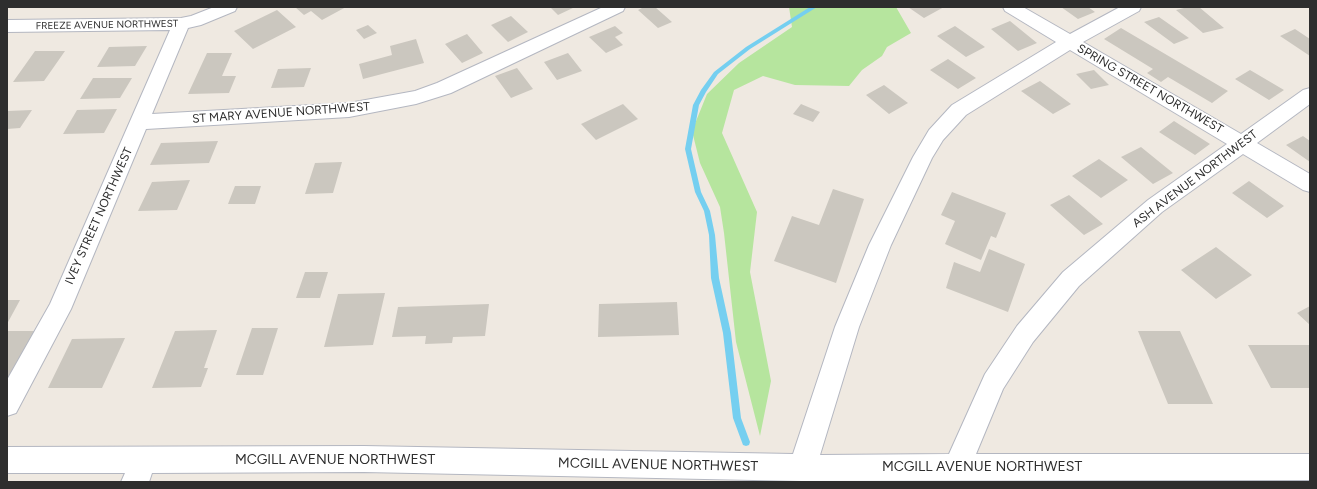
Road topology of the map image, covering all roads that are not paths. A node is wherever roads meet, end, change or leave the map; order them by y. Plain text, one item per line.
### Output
1 (111, 7) edge
2 (229, 7) edge
3 (617, 7) edge
4 (1011, 7) edge
5 (1133, 7) edge
6 (101, 24) junction
7 (181, 24) junction
8 (7, 26) edge
9 (1069, 42) junction
10 (1310, 95) edge
11 (140, 122) junction
12 (1242, 143) junction
13 (1310, 184) edge
14 (7, 404) edge
15 (7, 460) edge
16 (1310, 467) edge
17 (802, 468) junction
18 (956, 468) junction
19 (139, 471) edge
20 (704, 474) edge
21 (1027, 474) edge
22 (1094, 474) edge

1 - 6 street
2 - 7 street, FREEZE AVENUE NORTHWEST
3 - 11 street, ST MARY AVENUE NORTHWEST
4 - 9 street, SPRING STREET NORTHWEST
5 - 9 street
6 - 7 street, FREEZE AVENUE NORTHWEST
6 - 8 street, FREEZE AVENUE NORTHWEST
7 - 11 street, IVEY STREET NORTHWEST
9 - 12 street, SPRING STREET NORTHWEST
9 - 17 street
10 - 12 street, ASH AVENUE NORTHWEST
11 - 14 street, IVEY STREET NORTHWEST
12 - 13 street, SPRING STREET NORTHWEST
12 - 18 street, ASH AVENUE NORTHWEST
15 - 19 street, MCGILL AVENUE NORTHWEST
16 - 22 street, MCGILL AVENUE NORTHWEST
17 - 18 street, MCGILL AVENUE NORTHWEST
17 - 20 street, MCGILL AVENUE NORTHWEST
18 - 21 street, MCGILL AVENUE NORTHWEST
19 - 20 street, MCGILL AVENUE NORTHWEST
21 - 22 street, MCGILL AVENUE NORTHWEST

